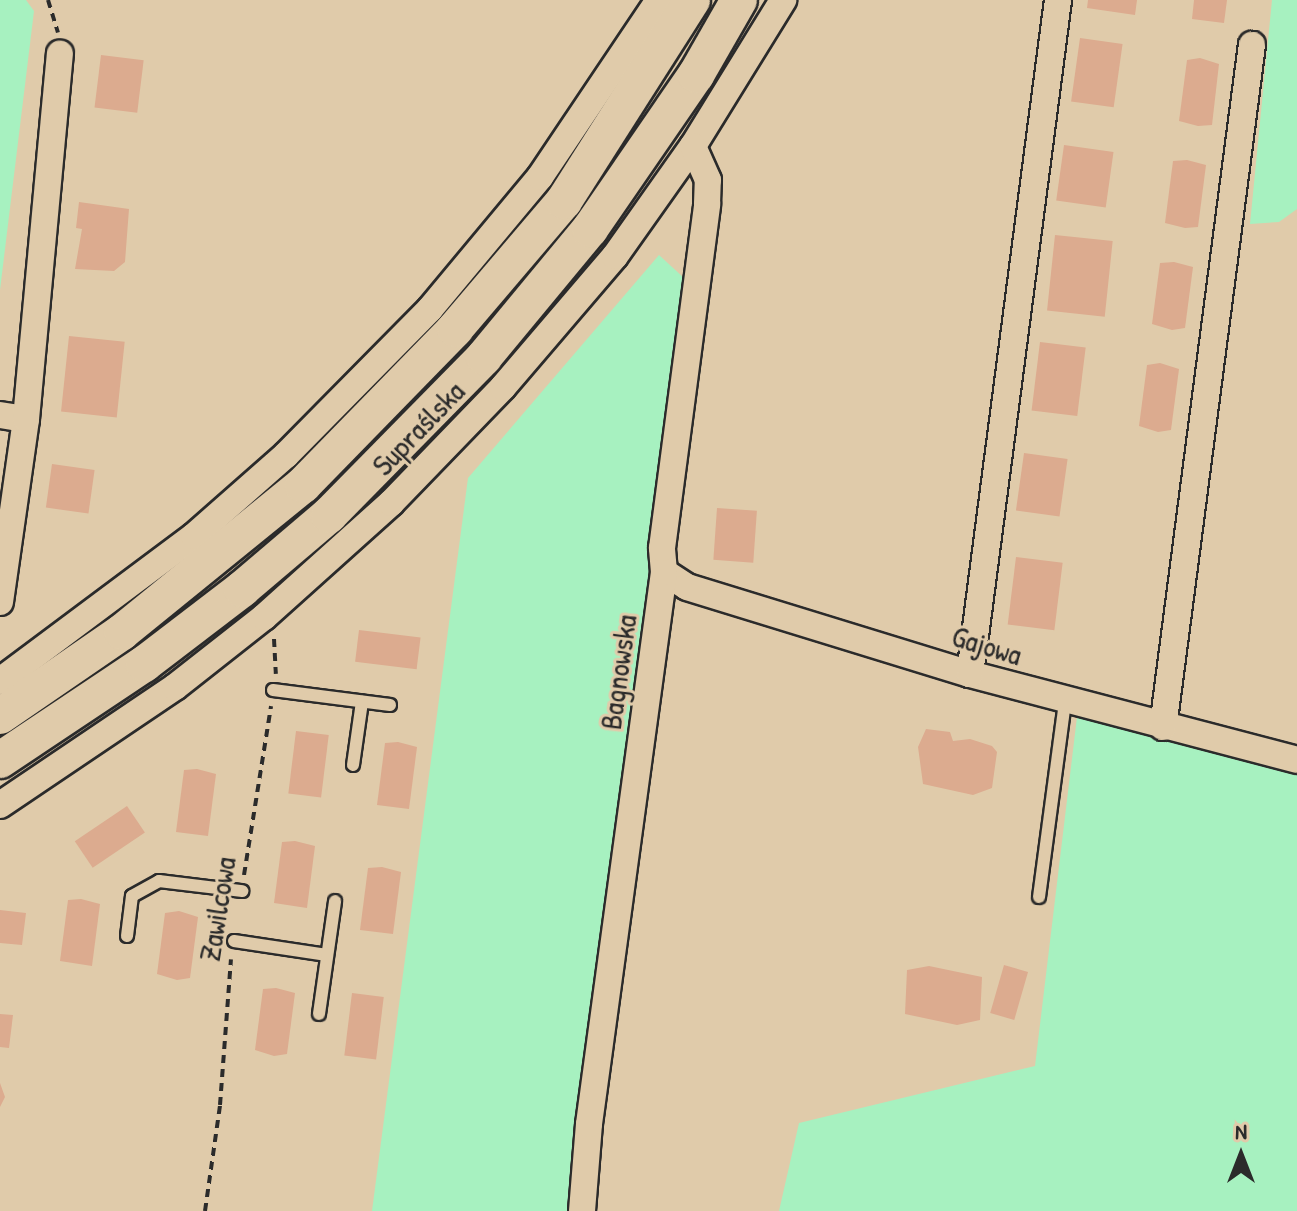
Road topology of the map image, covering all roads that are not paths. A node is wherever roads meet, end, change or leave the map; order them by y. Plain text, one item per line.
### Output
1 (659, 0) edge
2 (692, 0) edge
3 (739, 0) edge
4 (783, 0) edge
5 (1058, 0) edge
6 (1252, 45) dead end
7 (60, 54) road end
8 (693, 146) junction
9 (13, 417) edge
10 (664, 572) junction
11 (0, 602) edge
12 (970, 674) junction
13 (2, 675) edge
14 (273, 690) road end
15 (1065, 701) junction
16 (362, 702) junction
17 (390, 705) dead end
18 (0, 716) edge
19 (1163, 727) junction
20 (0, 760) edge
21 (1297, 760) edge
22 (353, 765) dead end
23 (0, 805) edge
24 (242, 891) road end
25 (1039, 897) dead end
26 (335, 901) dead end
27 (127, 936) dead end
28 (234, 941) road end
29 (327, 955) junction
30 (319, 1014) dead end
31 (582, 1211) edge

1 - 13 street
2 - 18 main road
3 - 20 main road
4 - 8 street, Supraślska
5 - 12 street
6 - 19 street
7 - 9 street
8 - 10 street, Bagnowska
8 - 23 street, Supraślska
9 - 11 street
10 - 12 street, Gajowa
10 - 31 street, Bagnowska
12 - 15 street, Gajowa
14 - 16 lane
15 - 19 street, Gajowa
15 - 25 lane
16 - 17 lane
16 - 22 lane
19 - 21 street, Gajowa
24 - 27 lane
26 - 29 lane
28 - 29 lane
29 - 30 lane

